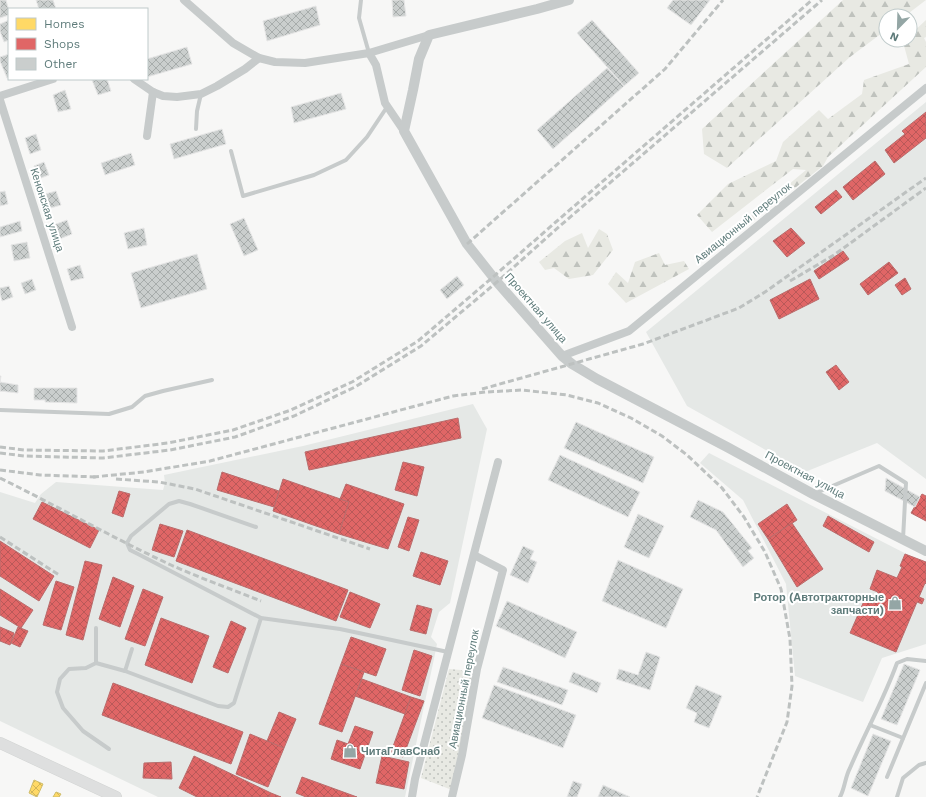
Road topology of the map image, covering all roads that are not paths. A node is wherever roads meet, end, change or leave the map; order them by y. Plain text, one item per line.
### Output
1 (184, 0) edge
2 (361, 0) edge
3 (569, 0) edge
4 (429, 35) junction
5 (369, 53) junction
6 (258, 58) junction
7 (50, 80) edge
8 (135, 80) edge
9 (926, 88) edge
10 (153, 92) junction
11 (201, 94) junction
12 (0, 96) edge
13 (0, 100) edge
14 (387, 106) junction
15 (196, 129) dead end
16 (404, 132) junction
17 (147, 136) dead end
18 (231, 152) dead end
19 (72, 327) dead end
20 (562, 356) junction
21 (212, 380) dead end
22 (0, 410) edge
23 (498, 462) dead end
24 (814, 494) junction
25 (256, 527) dead end
26 (903, 540) junction
27 (926, 551) edge
28 (474, 555) junction
29 (261, 618) junction
30 (96, 628) dead end
31 (132, 649) dead end
32 (448, 652) junction
33 (926, 661) edge
34 (96, 663) junction
35 (125, 671) junction
36 (926, 683) edge
37 (870, 725) junction
38 (903, 738) junction
39 (0, 743) edge
40 (109, 749) dead end
41 (926, 764) edge
42 (887, 777) dead end
43 (116, 797) edge
44 (412, 797) edge
45 (452, 797) edge
46 (840, 797) edge
47 (897, 797) edge

1 - 6 street
2 - 5 lane
3 - 4 street
4 - 5 street
4 - 16 street
5 - 6 street
5 - 14 street
6 - 11 street
7 - 12 street
8 - 10 street
9 - 20 street, Авиационный переулок
10 - 11 street
10 - 17 street
11 - 15 lane
13 - 19 street, Кенонская улица
14 - 16 street
14 - 18 lane
16 - 20 street, Проектная улица
20 - 24 street, Проектная улица
21 - 22 lane
23 - 28 street, Авиационный переулок
24 - 26 street, Проектная улица
24 - 26 lane
25 - 29 lane
26 - 27 street, Проектная улица
28 - 32 street, Авиационный переулок
28 - 45 street, Авиационный переулок
29 - 32 lane
29 - 35 lane
30 - 34 lane
31 - 35 lane
32 - 44 street, Авиационный переулок
33 - 37 lane
34 - 35 lane
34 - 40 lane
36 - 38 lane
37 - 38 lane
37 - 46 lane
38 - 42 lane
39 - 43 main road
41 - 47 lane

